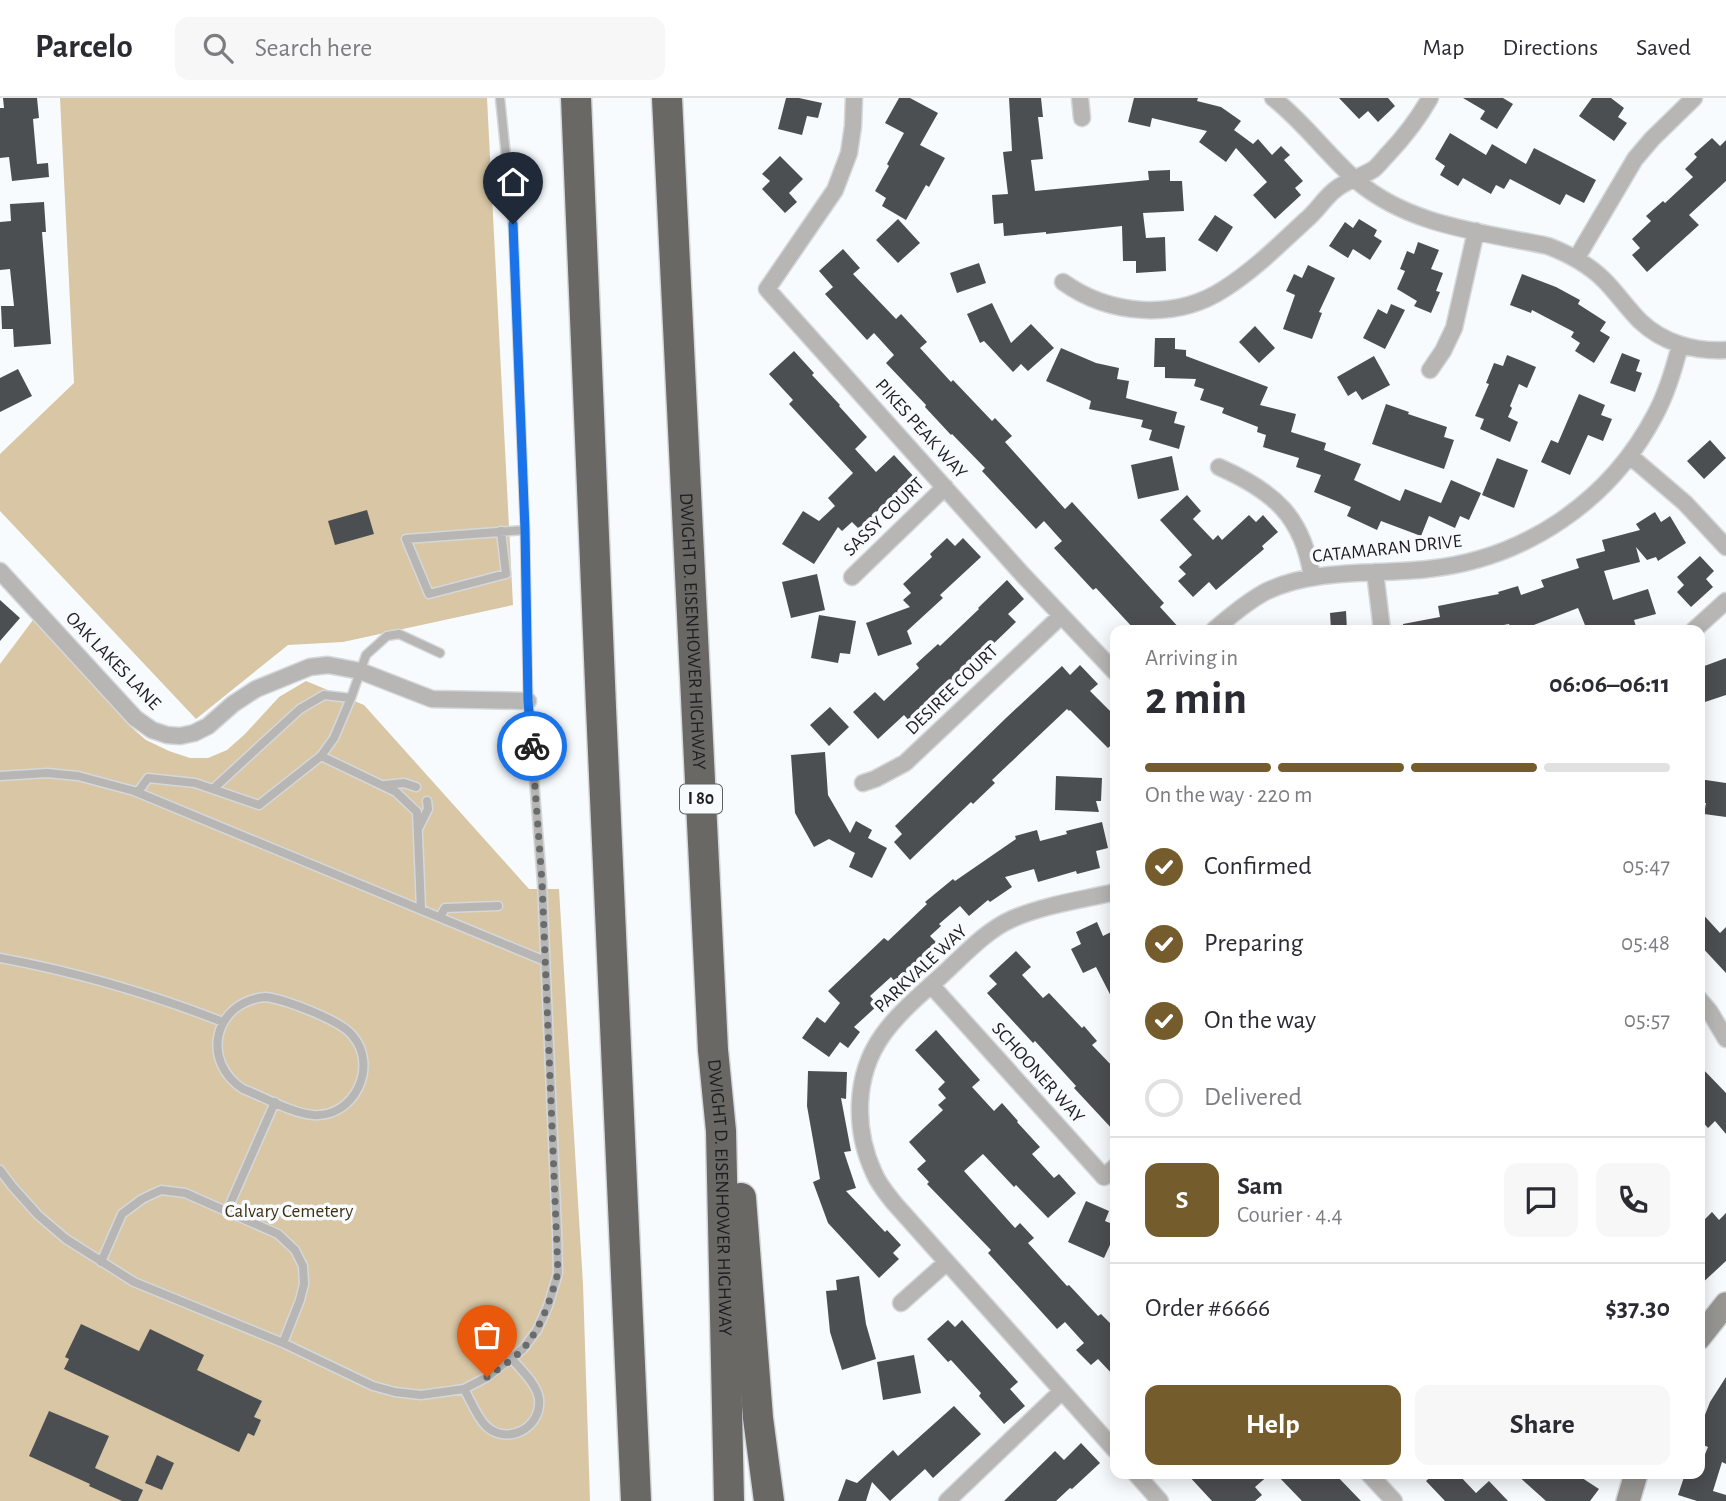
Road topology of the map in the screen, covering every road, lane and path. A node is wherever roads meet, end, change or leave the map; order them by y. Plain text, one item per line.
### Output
1 (500, 98) edge
2 (576, 98) edge
3 (667, 98) edge
4 (854, 98) edge
5 (1080, 98) edge
6 (1273, 98) edge
7 (1430, 98) edge
8 (1695, 98) edge
9 (1082, 118) dead end
10 (1354, 179) junction
11 (1476, 231) junction
12 (1577, 259) junction
13 (1063, 282) dead end
14 (1680, 345) junction
15 (1726, 349) edge
16 (1430, 370) dead end
17 (1630, 456) junction
18 (1219, 467) dead end
19 (945, 488) junction
20 (525, 530) junction
21 (501, 531) junction
22 (1726, 547) edge
23 (0, 571) edge
24 (1375, 572) junction
25 (852, 577) dead end
26 (1312, 577) junction
27 (1726, 601) edge
28 (1061, 615) junction
29 (1220, 625) edge
30 (1381, 625) edge
31 (1700, 625) edge
32 (440, 653) dead end
33 (1110, 667) edge
34 (360, 671) junction
35 (351, 698) junction
36 (528, 701) junction
37 (321, 756) junction
38 (0, 776) edge
39 (863, 783) dead end
40 (383, 785) junction
41 (416, 788) dead end
42 (214, 789) junction
43 (138, 792) junction
44 (427, 802) dead end
45 (418, 829) junction
46 (1110, 893) edge
47 (498, 906) dead end
48 (421, 909) junction
49 (440, 917) junction
50 (0, 958) edge
51 (545, 961) junction
52 (930, 985) junction
53 (1705, 1006) edge
54 (223, 1022) junction
55 (1726, 1039) edge
56 (275, 1102) junction
57 (722, 1131) junction
58 (0, 1170) edge
59 (1110, 1172) edge
60 (226, 1211) junction
61 (101, 1262) junction
62 (947, 1262) junction
63 (901, 1303) dead end
64 (1726, 1304) edge
65 (1705, 1330) edge
66 (283, 1343) junction
67 (512, 1359) junction
68 (464, 1389) junction
69 (1062, 1391) junction
70 (1110, 1444) edge
71 (1140, 1479) edge
72 (1374, 1479) edge
73 (1635, 1479) edge
74 (636, 1501) edge
75 (729, 1501) edge
76 (769, 1501) edge
77 (947, 1501) edge
78 (1160, 1501) edge
79 (1394, 1501) edge
80 (1628, 1501) edge

1 - 20 lane
2 - 74 highway
3 - 57 highway, DWIGHT D. EISENHOWER HIGHWAY / I 80
4 - 19 street, PIKES PEAK WAY
5 - 9 street
6 - 10 street
7 - 10 street
8 - 12 street
10 - 11 street
10 - 13 street
11 - 12 street
11 - 16 street
12 - 14 street
14 - 15 street
14 - 17 street, CATAMARAN DRIVE
17 - 22 street
17 - 24 street, CATAMARAN DRIVE
18 - 26 street
19 - 25 street, SASSY COURT
19 - 28 street, PIKES PEAK WAY
20 - 21 lane
20 - 36 lane
21 - 21 lane
23 - 34 street, OAK LAKES LANE
24 - 26 street, CATAMARAN DRIVE
24 - 30 street
26 - 29 street, CATAMARAN DRIVE
27 - 31 street
28 - 33 street, PIKES PEAK WAY
28 - 39 street, DESIREE COURT
32 - 34 lane
34 - 35 lane
34 - 36 street, OAK LAKES LANE
35 - 37 lane
35 - 42 lane
36 - 51 lane
37 - 40 lane
37 - 42 lane
38 - 43 lane
40 - 41 lane
40 - 45 lane
42 - 43 lane
43 - 48 lane
44 - 45 lane
45 - 48 lane
46 - 52 street, PARKVALE WAY
47 - 49 lane
48 - 49 lane
49 - 51 lane
50 - 54 lane
51 - 67 lane
52 - 59 street, SCHOONER WAY
52 - 62 street, PARKVALE WAY
53 - 55 street
54 - 56 lane
54 - 56 lane
56 - 60 lane
57 - 75 highway, DWIGHT D. EISENHOWER HIGHWAY / I 80
57 - 76 highway
58 - 61 lane
60 - 61 lane
60 - 66 lane
61 - 66 lane
62 - 63 street
62 - 69 street, PARKVALE WAY
64 - 65 street
66 - 68 lane
67 - 68 lane
67 - 68 lane
69 - 70 street, PARKVALE WAY
69 - 77 street
71 - 78 street
72 - 79 street
73 - 80 street

